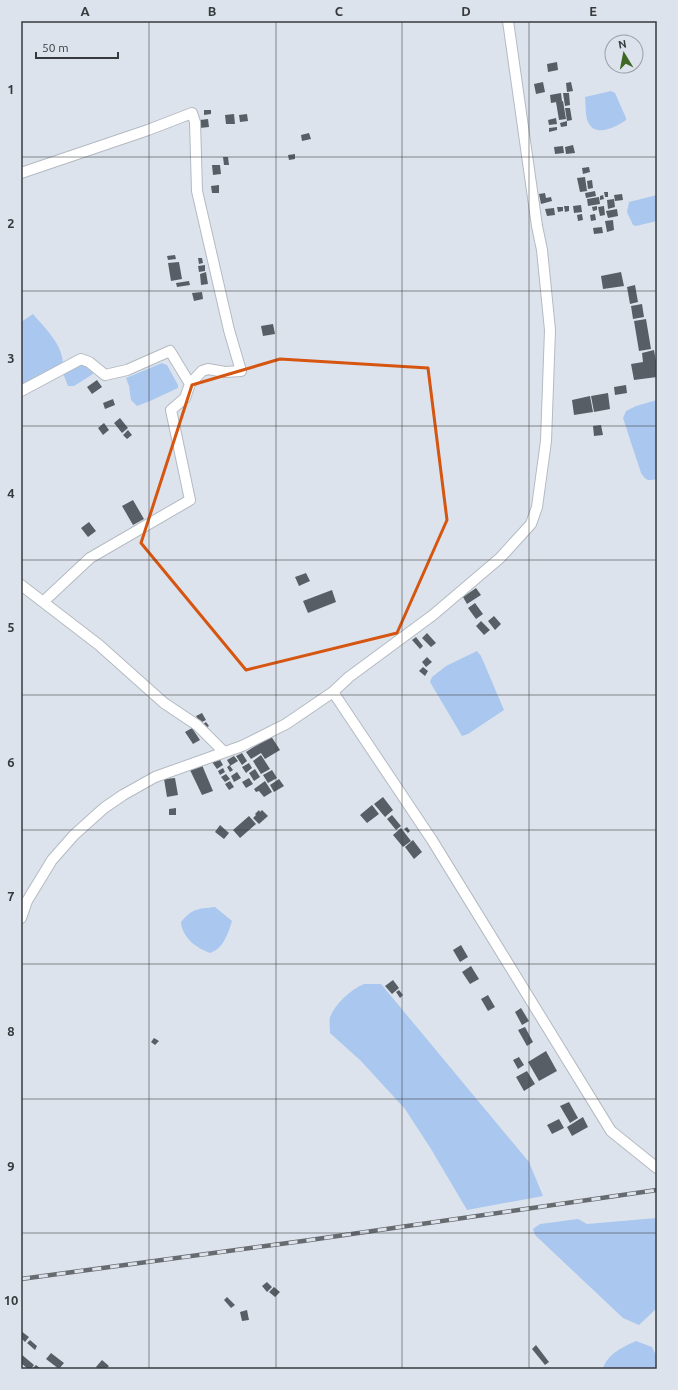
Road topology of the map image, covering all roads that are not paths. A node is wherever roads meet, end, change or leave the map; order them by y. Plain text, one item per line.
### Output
1 (508, 21) edge
2 (21, 173) edge
3 (190, 384) junction
4 (21, 391) edge
5 (21, 585) edge
6 (43, 602) junction
7 (333, 692) junction
8 (224, 752) junction
9 (21, 918) edge
10 (657, 1168) edge

1 - 7 street
2 - 3 street
3 - 4 street
3 - 6 street
5 - 6 street
6 - 8 street
7 - 8 street
7 - 10 street
8 - 9 street

